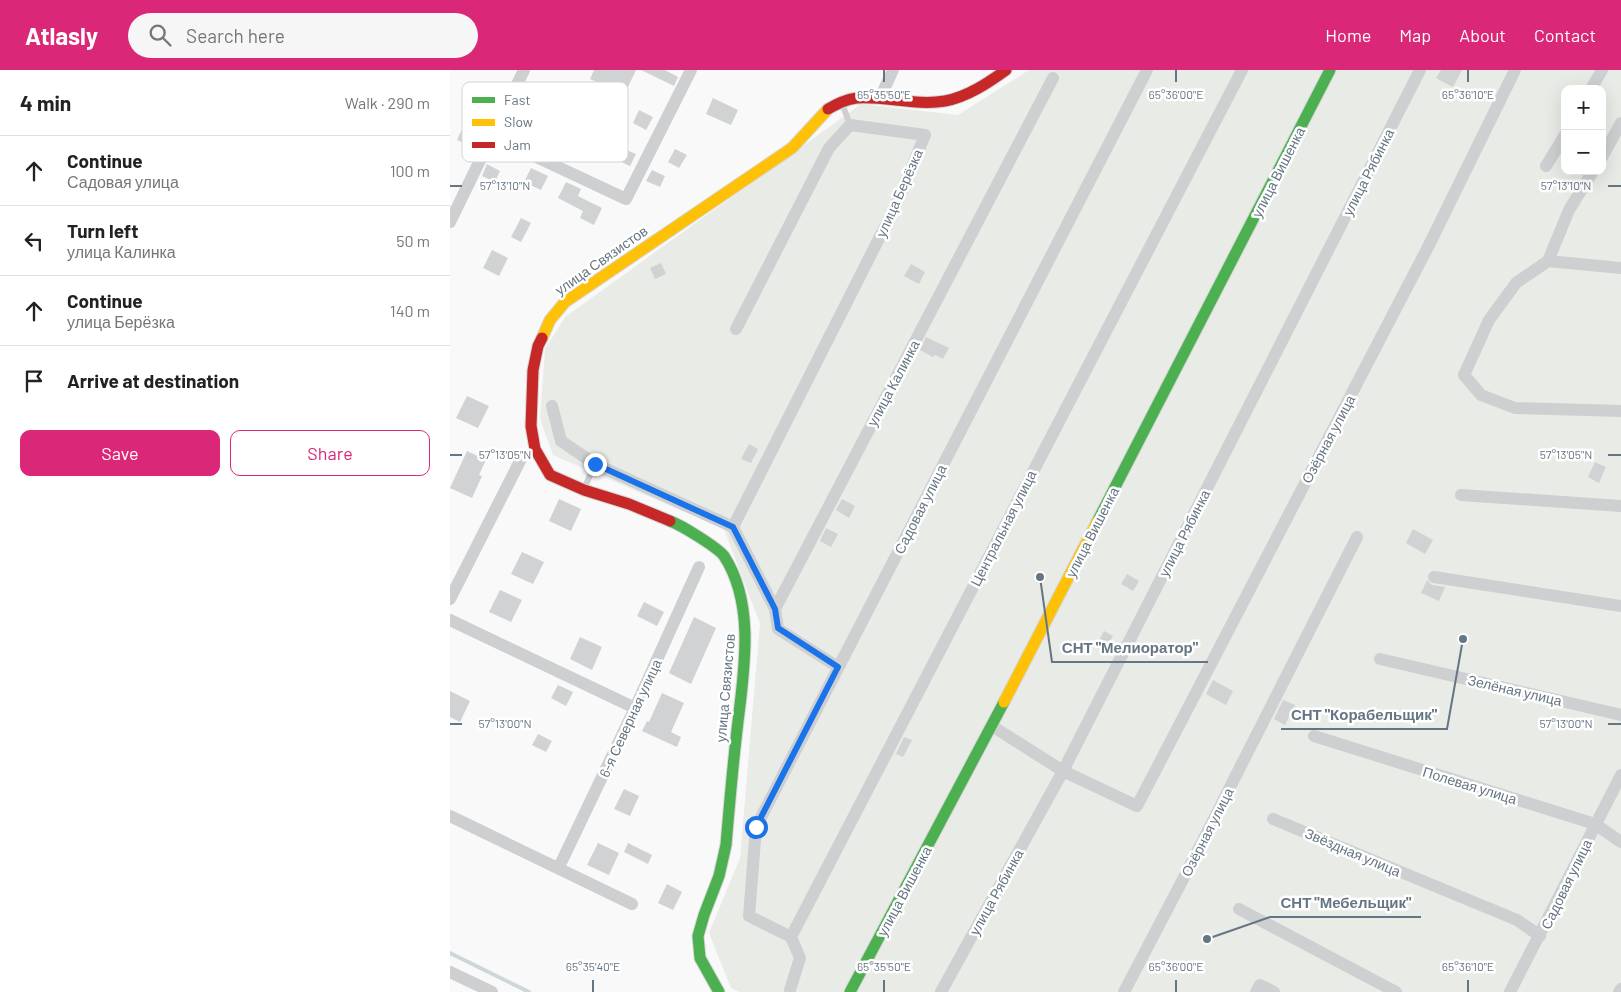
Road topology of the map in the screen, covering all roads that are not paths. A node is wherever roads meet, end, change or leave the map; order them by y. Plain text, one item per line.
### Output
1 (524, 70) edge
2 (691, 70) edge
3 (893, 70) edge
4 (1006, 70) edge
5 (1147, 70) edge
6 (1242, 70) edge
7 (1330, 70) edge
8 (1420, 70) edge
9 (1515, 70) edge
10 (1602, 70) edge
11 (1053, 78) dead end
12 (518, 82) edge
13 (1593, 85) edge
14 (880, 98) junction
15 (841, 102) junction
16 (1621, 122) edge
17 (850, 125) junction
18 (1561, 141) edge
19 (1606, 150) edge
20 (479, 162) edge
21 (547, 162) edge
22 (1546, 166) dead end
23 (1591, 175) edge
24 (450, 222) edge
25 (1548, 260) junction
26 (1621, 268) edge
27 (736, 329) dead end
28 (552, 406) dead end
29 (1621, 410) edge
30 (522, 458) dead end
31 (595, 464) junction
32 (584, 490) junction
33 (1461, 494) dead end
34 (1621, 506) edge
35 (733, 527) junction
36 (1357, 537) dead end
37 (699, 567) dead end
38 (1434, 577) dead end
39 (450, 599) edge
40 (1621, 606) edge
41 (775, 609) junction
42 (450, 620) edge
43 (1380, 659) dead end
44 (838, 667) junction
45 (635, 708) junction
46 (1621, 715) edge
47 (992, 726) junction
48 (1314, 736) dead end
49 (1063, 771) junction
50 (1621, 775) edge
51 (450, 816) edge
52 (1273, 819) dead end
53 (1595, 824) junction
54 (1621, 842) edge
55 (559, 867) junction
56 (632, 904) dead end
57 (1239, 909) dead end
58 (1540, 936) junction
59 (791, 937) junction
60 (450, 972) edge
61 (1258, 988) edge
62 (791, 991) edge
63 (492, 992) edge
64 (719, 992) edge
65 (850, 992) edge
66 (941, 992) edge
67 (1124, 992) edge
68 (1274, 992) edge
69 (1396, 992) edge
70 (1510, 992) edge

1 - 12 street
2 - 21 street
3 - 14 street
4 - 14 street, улица Связистов
5 - 44 street, Садовая улица
6 - 59 street, Центральная улица
7 - 47 street, улица Вишенка
8 - 49 street, улица Рябинка
9 - 49 street, Озёрная улица
10 - 13 street
11 - 41 street, улица Калинка
14 - 15 street, улица Связистов
15 - 17 lane
15 - 32 street, улица Связистов
16 - 19 street
17 - 27 street
17 - 35 street, улица Берёзка
18 - 22 street
20 - 24 street
23 - 25 street
25 - 26 street
25 - 29 street
28 - 31 street
30 - 39 street
31 - 32 lane
31 - 35 street
32 - 64 street, улица Связистов
33 - 34 street
35 - 41 street
36 - 67 street, Озёрная улица
37 - 45 street, 6-я Северная улица
38 - 40 street
41 - 44 street
42 - 45 street
43 - 46 street, Зелёная улица
44 - 59 street, Садовая улица
45 - 55 street, 6-я Северная улица
47 - 49 street
47 - 65 street, улица Вишенка
48 - 53 street, Полевая улица
49 - 66 street, улица Рябинка
50 - 53 street, Садовая улица
51 - 55 street
52 - 58 street, Звёздная улица
53 - 54 street, Полевая улица
53 - 58 street, Садовая улица
55 - 56 street
57 - 69 street
58 - 70 street, Садовая улица
59 - 62 street
60 - 63 street
61 - 68 street

